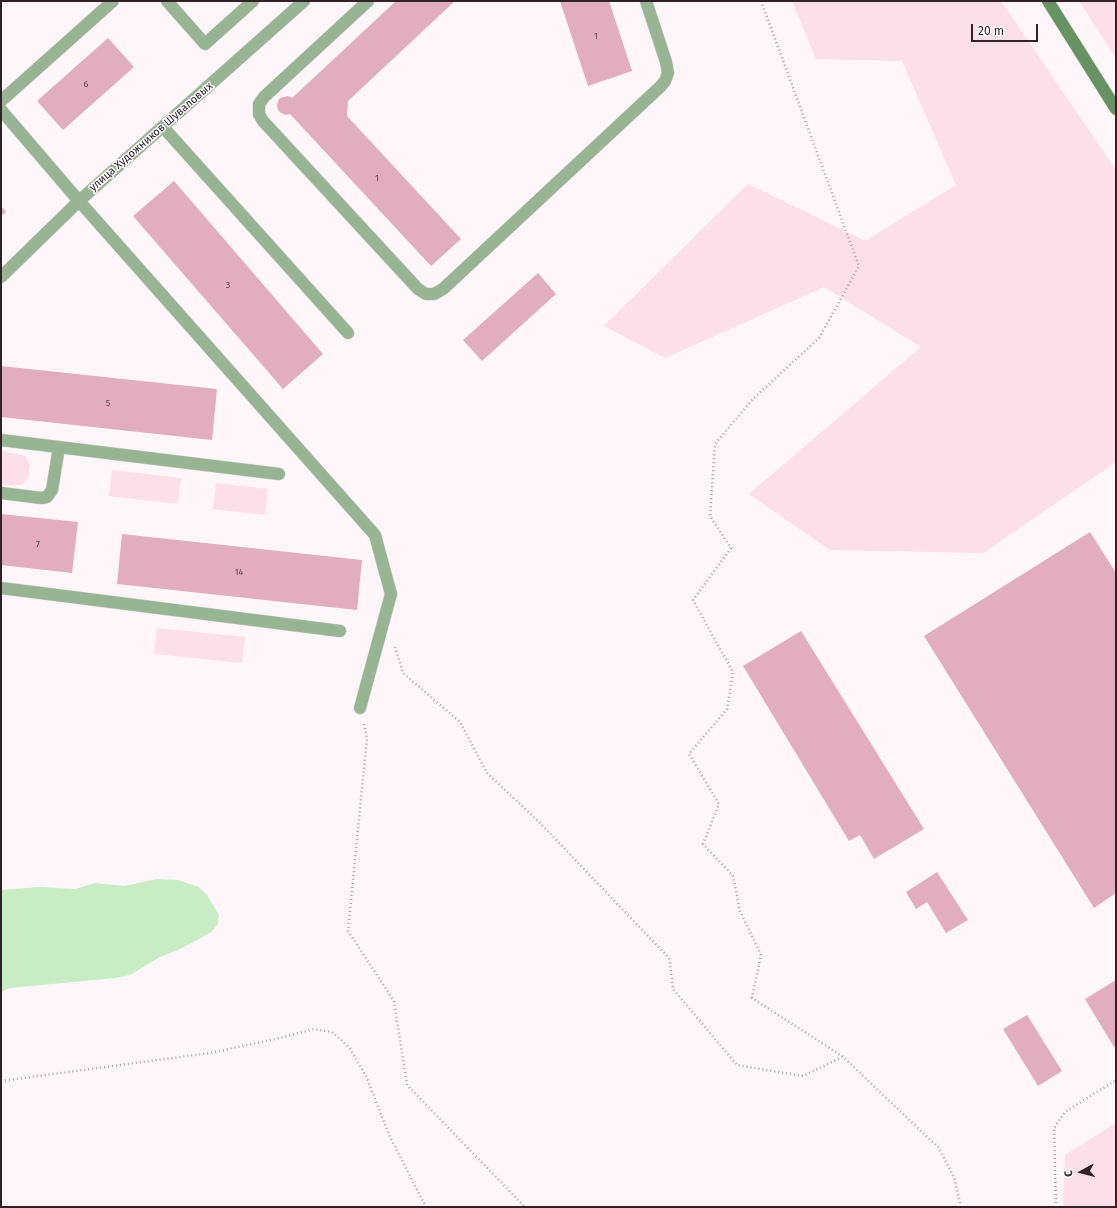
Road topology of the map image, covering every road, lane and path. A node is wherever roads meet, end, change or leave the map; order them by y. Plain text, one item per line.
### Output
1 (113, 1) edge
2 (167, 1) edge
3 (253, 1) edge
4 (304, 1) edge
5 (368, 1) edge
6 (646, 1) edge
7 (761, 1) edge
8 (1048, 1) edge
9 (1, 101) edge
10 (1116, 108) edge
11 (1, 110) edge
12 (163, 127) junction
13 (79, 200) junction
14 (1, 277) edge
15 (348, 333) dead end
16 (1, 440) edge
17 (59, 447) junction
18 (279, 474) dead end
19 (1, 493) edge
20 (1, 588) edge
21 (340, 631) dead end
22 (394, 644) dead end
23 (360, 708) joint
24 (842, 1056) junction
25 (1, 1080) edge
26 (1116, 1080) edge
27 (426, 1207) edge
28 (525, 1207) edge
29 (961, 1207) edge
30 (1056, 1207) edge

1 - 9 street
2 - 3 street
4 - 12 street, улица Художников Шуваловых
5 - 6 street
7 - 24 path
8 - 10 main road
11 - 13 street
12 - 13 street, улица Художников Шуваловых
12 - 15 street
13 - 14 street, улица Художников Шуваловых
13 - 23 street
16 - 17 street
17 - 18 street
17 - 19 street
20 - 21 street
22 - 24 path
23 - 28 path
24 - 29 path
25 - 27 path
26 - 30 path

